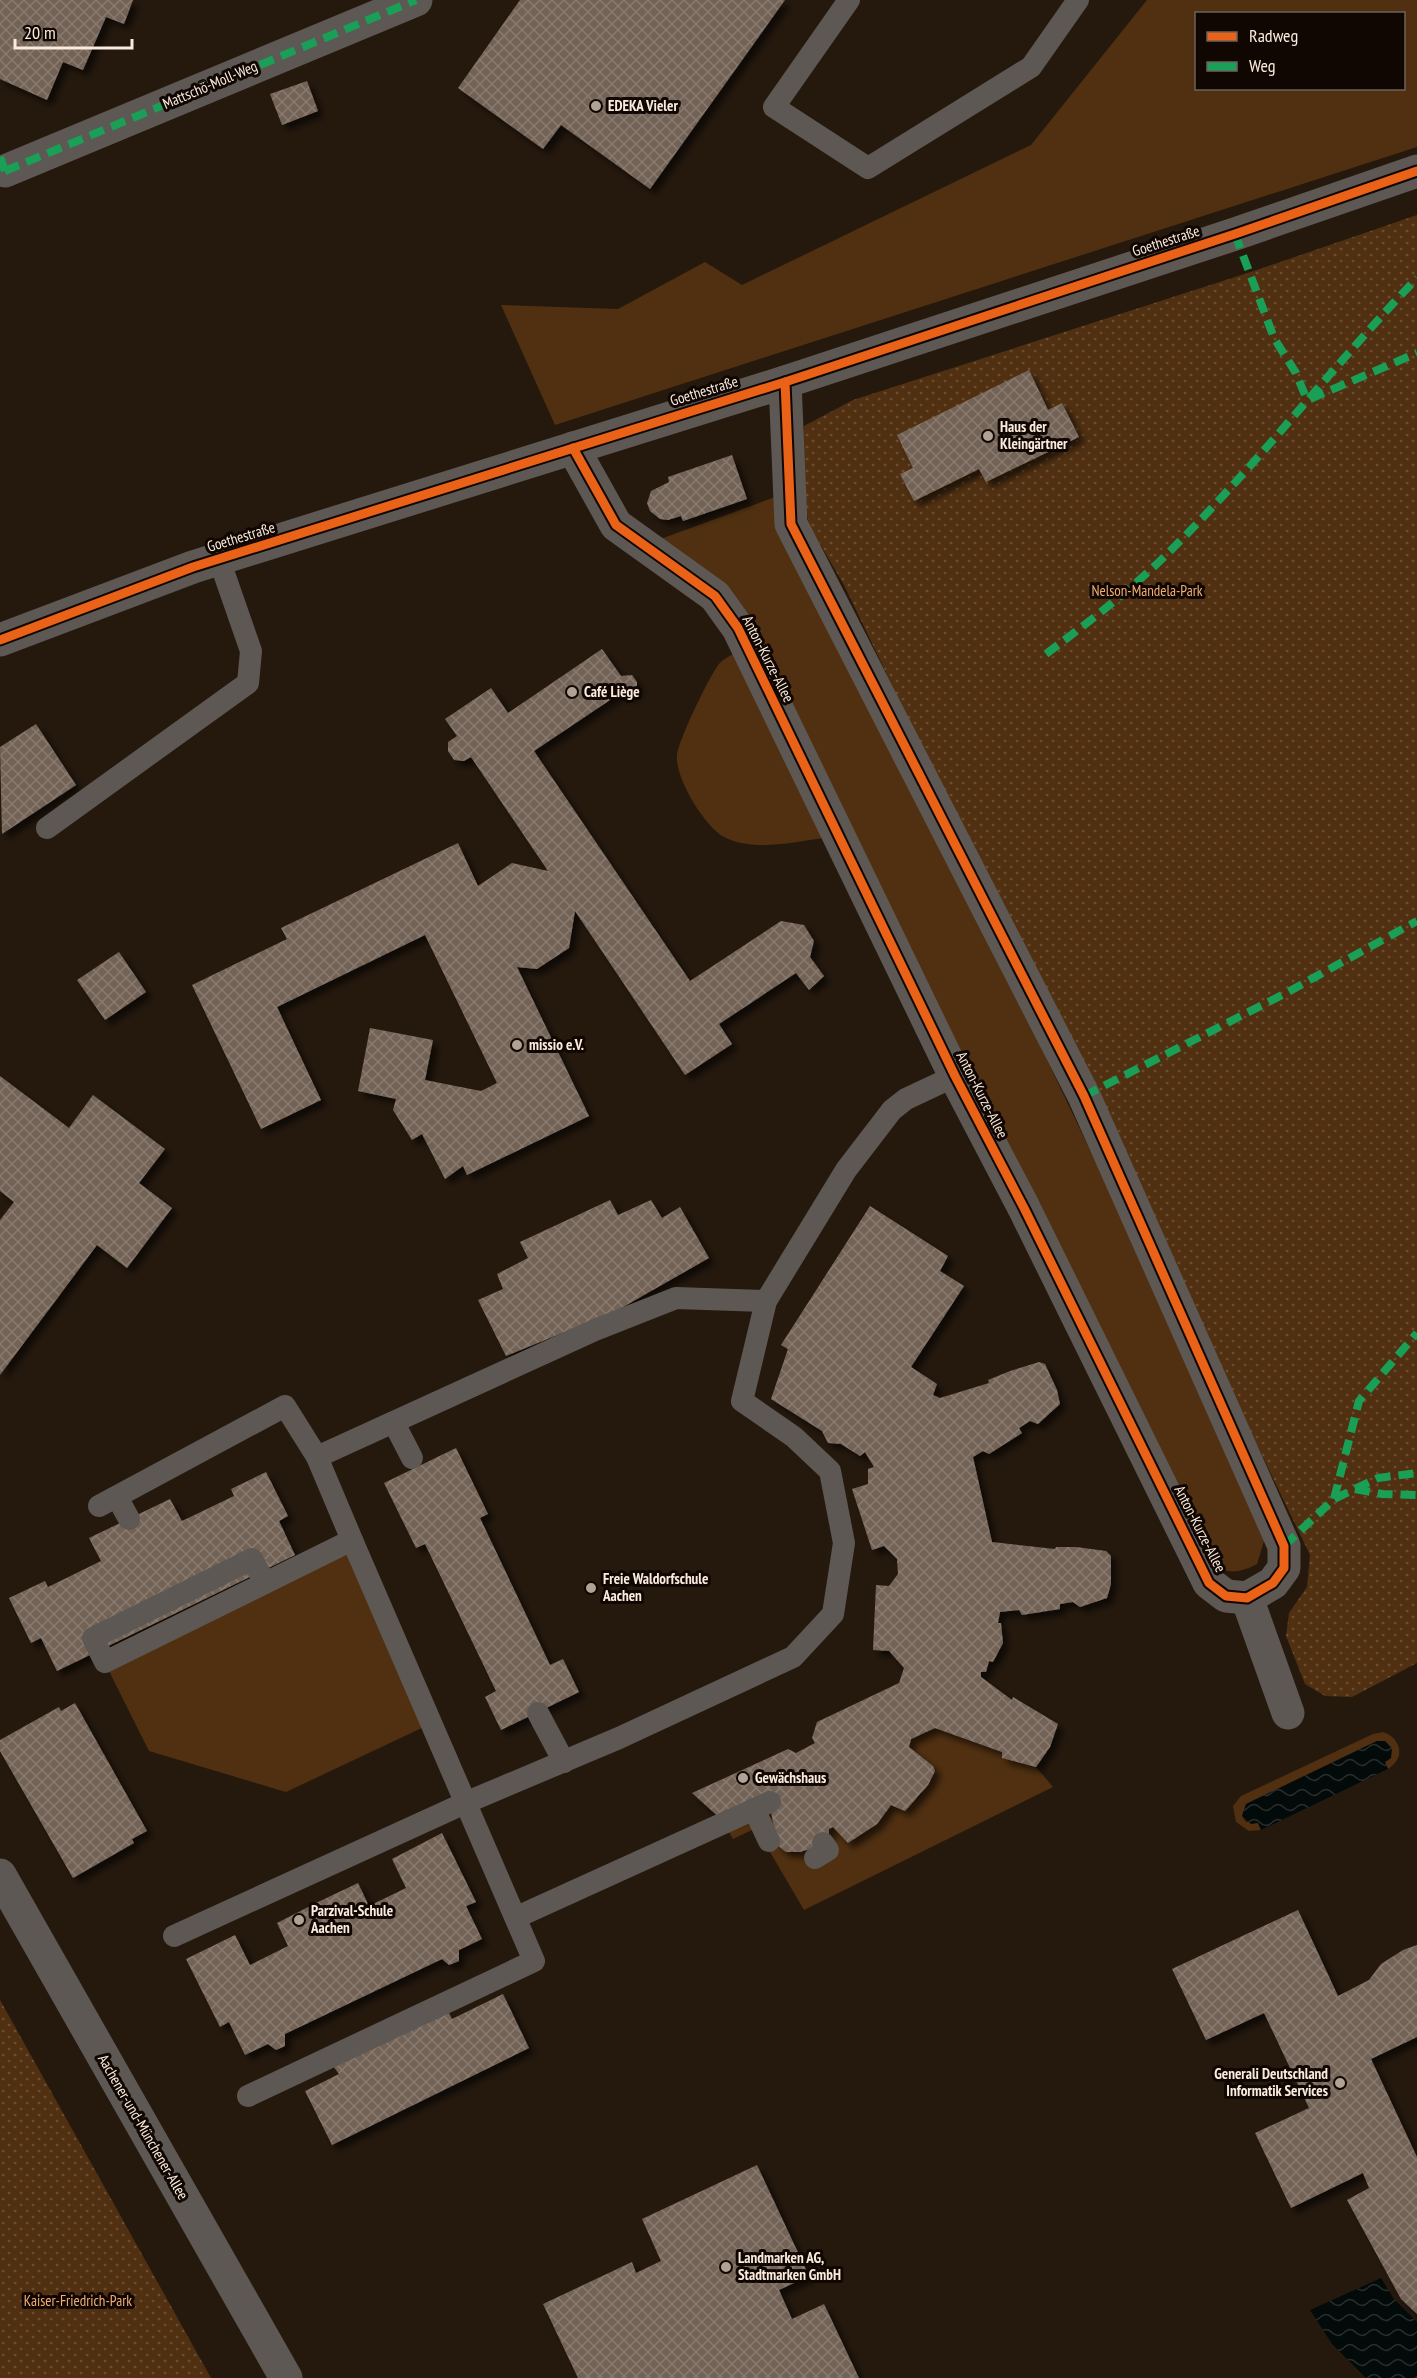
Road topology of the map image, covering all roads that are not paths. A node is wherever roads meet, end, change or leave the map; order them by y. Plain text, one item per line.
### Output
1 (416, 0) edge
2 (849, 0) edge
3 (1078, 0) edge
4 (2, 167) edge
5 (1417, 171) edge
6 (785, 382) junction
7 (573, 448) junction
8 (219, 560) junction
9 (0, 640) edge
10 (47, 828) dead end
11 (955, 1076) junction
12 (766, 1302) junction
13 (394, 1423) junction
14 (317, 1457) junction
15 (412, 1458) dead end
16 (129, 1519) dead end
17 (352, 1540) junction
18 (265, 1583) junction
19 (1247, 1598) junction
20 (538, 1713) dead end
21 (1288, 1713) dead end
22 (564, 1762) junction
23 (465, 1803) junction
24 (769, 1841) dead end
25 (0, 1875) edge
26 (517, 1917) junction
27 (174, 1936) dead end
28 (248, 2096) dead end
29 (286, 2378) edge

1 - 4 street, Mattschö-Moll-Weg
2 - 3 lane
5 - 6 street, Goethestraße
6 - 7 street, Goethestraße
6 - 19 street
7 - 8 street, Goethestraße
7 - 11 street, Anton-Kurze-Allee
8 - 9 street, Goethestraße
8 - 10 lane
11 - 12 lane
11 - 19 street, Anton-Kurze-Allee
12 - 13 lane
12 - 22 lane
13 - 14 lane
13 - 15 lane
14 - 16 lane
14 - 17 lane
17 - 18 lane
17 - 23 lane
18 - 18 lane
19 - 21 street
20 - 22 lane
22 - 23 lane
23 - 26 lane
23 - 27 lane
24 - 26 lane
25 - 29 street, Aachener-und-Münchener-Allee
26 - 28 lane

